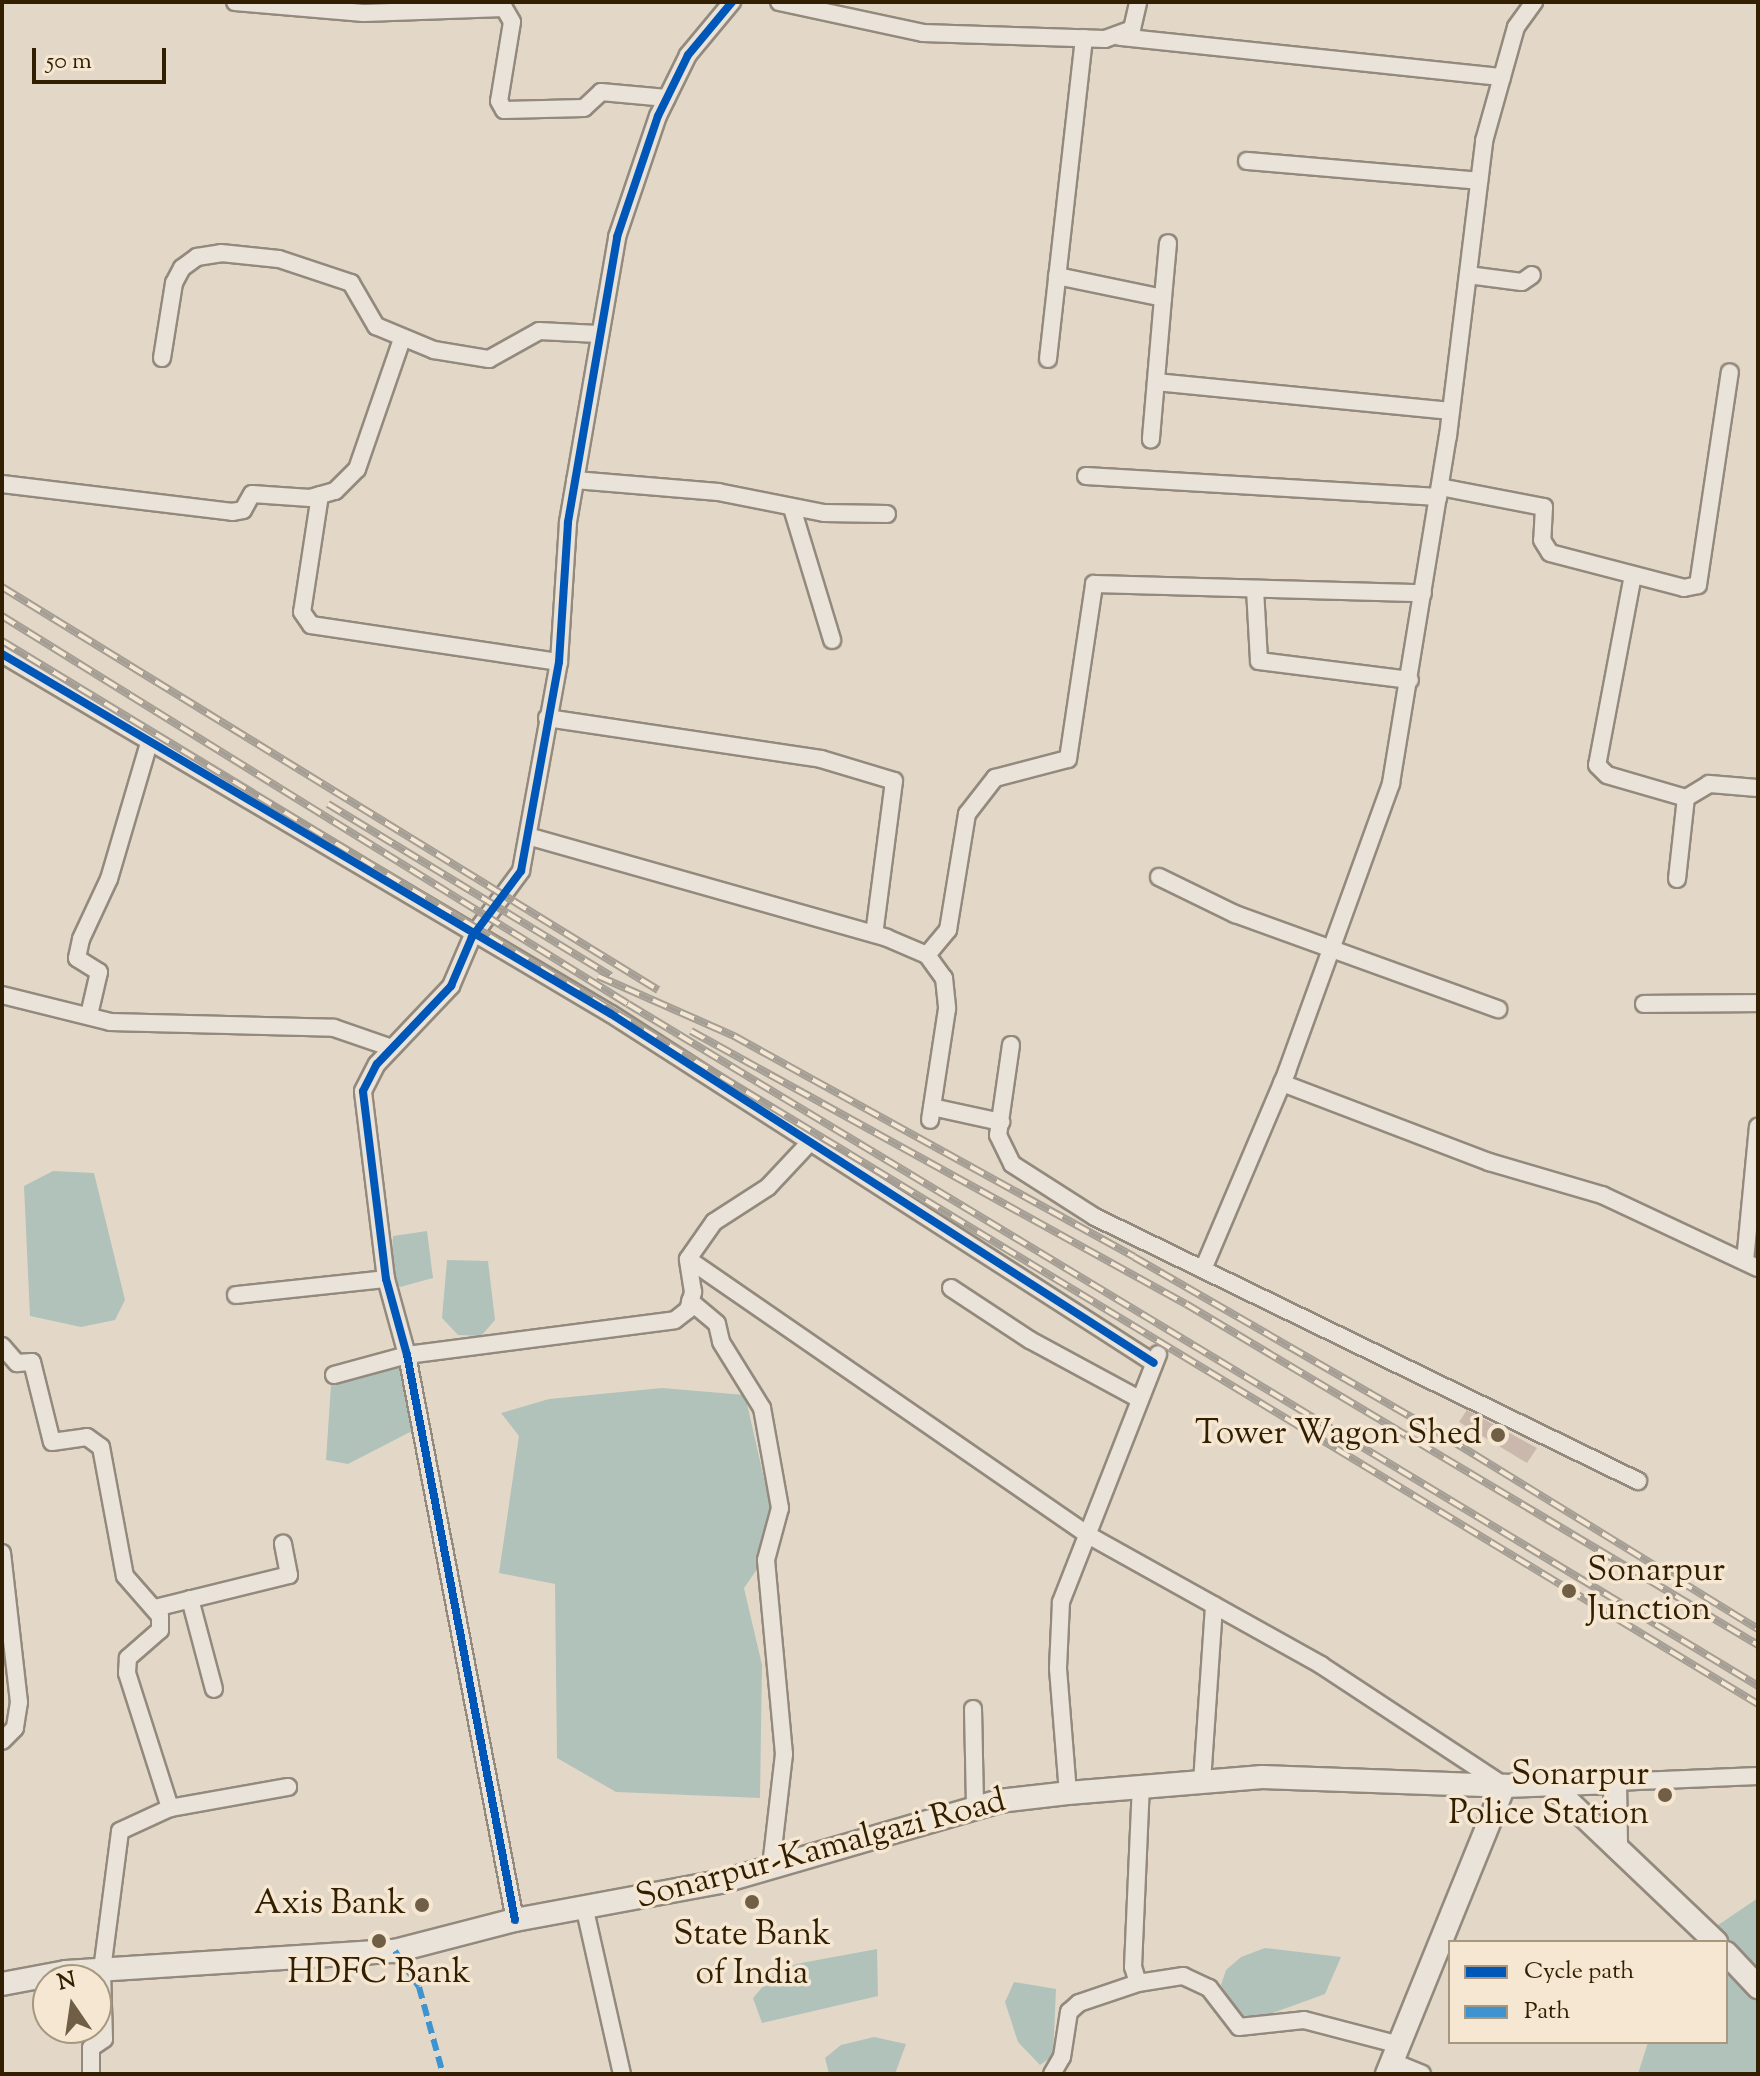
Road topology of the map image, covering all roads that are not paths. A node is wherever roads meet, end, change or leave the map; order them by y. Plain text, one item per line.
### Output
1 (235, 2) edge
2 (732, 2) edge
3 (779, 2) edge
4 (1138, 2) edge
5 (1534, 2) edge
6 (1120, 37) junction
7 (1084, 38) junction
8 (1502, 77) junction
9 (667, 98) junction
10 (1247, 161) dead end
11 (1479, 181) junction
12 (1168, 243) dead end
13 (1468, 275) junction
14 (1532, 275) dead end
15 (1057, 276) junction
16 (1163, 298) junction
17 (598, 334) junction
18 (402, 339) junction
19 (162, 358) dead end
20 (1048, 359) dead end
21 (1730, 372) dead end
22 (1156, 382) junction
23 (1451, 411) junction
24 (1151, 439) dead end
25 (1086, 476) dead end
26 (575, 480) junction
27 (2, 484) edge
28 (1439, 492) junction
29 (320, 495) junction
30 (792, 508) junction
31 (887, 514) dead end
32 (1633, 575) junction
33 (1255, 589) junction
34 (1423, 593) junction
35 (832, 640) dead end
36 (2, 654) edge
37 (559, 662) junction
38 (1410, 680) junction
39 (547, 718) junction
40 (149, 743) junction
41 (1758, 788) edge
42 (1686, 798) junction
43 (531, 837) junction
44 (1159, 877) dead end
45 (1677, 879) dead end
46 (874, 934) junction
47 (472, 937) junction
48 (1333, 947) junction
49 (927, 955) junction
50 (2, 995) edge
51 (1758, 1003) edge
52 (1644, 1004) dead end
53 (1498, 1009) dead end
54 (89, 1015) junction
55 (1011, 1045) dead end
56 (392, 1048) junction
57 (1282, 1083) junction
58 (1001, 1122) junction
59 (1758, 1127) edge
60 (811, 1141) junction
61 (1754, 1194) edge
62 (688, 1259) junction
63 (1751, 1264) edge
64 (1204, 1267) junction
65 (386, 1279) junction
66 (951, 1288) dead end
67 (236, 1295) dead end
68 (690, 1301) junction
69 (2, 1346) edge
70 (407, 1355) junction
71 (334, 1375) dead end
72 (1139, 1399) junction
73 (1638, 1481) dead end
74 (1086, 1534) junction
75 (283, 1544) dead end
76 (2, 1553) edge
77 (4, 1596) edge
78 (190, 1599) junction
79 (1214, 1605) junction
80 (155, 1608) junction
81 (214, 1689) dead end
82 (973, 1709) dead end
83 (2, 1741) edge
84 (1758, 1776) edge
85 (1202, 1782) junction
86 (1615, 1782) junction
87 (1551, 1785) junction
88 (1504, 1786) junction
89 (288, 1787) dead end
90 (1141, 1787) junction
91 (1068, 1793) junction
92 (975, 1806) junction
93 (170, 1808) junction
94 (1616, 1846) junction
95 (771, 1867) junction
96 (585, 1910) junction
97 (515, 1920) junction
98 (1710, 1935) edge
99 (1728, 1955) edge
100 (103, 1964) edge
101 (112, 1969) edge
102 (32, 1980) edge
103 (1138, 1983) junction
104 (2, 1984) edge
105 (1758, 1987) edge
106 (97, 2044) edge
107 (1394, 2060) edge
108 (91, 2074) edge
109 (622, 2074) edge
110 (1052, 2074) edge
111 (1422, 2074) edge

1 - 9 street
2 - 9 street
3 - 7 street
4 - 6 street
5 - 8 street
6 - 7 street
6 - 8 street
7 - 15 street
8 - 11 street
9 - 17 street
10 - 11 street
11 - 13 street
12 - 16 street
13 - 14 street
13 - 23 street
15 - 16 street
15 - 20 street
16 - 22 street
17 - 18 street
17 - 26 street
18 - 19 street
18 - 29 street
21 - 32 street
22 - 23 street
22 - 24 street
23 - 28 street
25 - 28 street
26 - 30 street
26 - 37 street
27 - 29 street
28 - 32 street
28 - 34 street
29 - 37 street
30 - 31 street
30 - 35 street
32 - 42 street
33 - 34 street
33 - 38 street
33 - 49 street
34 - 38 street
36 - 40 street
37 - 39 street
38 - 48 street
39 - 43 street
39 - 46 street
40 - 47 street
40 - 54 street
41 - 42 street
42 - 45 street
43 - 46 street
43 - 47 street
44 - 48 street
46 - 49 street
47 - 56 street
47 - 60 street
48 - 53 street
48 - 57 street
49 - 58 street
50 - 54 street
51 - 52 street
54 - 56 street
55 - 58 street
56 - 65 street
57 - 63 street
57 - 64 street
58 - 64 street
59 - 61 street
60 - 62 street
60 - 72 street
61 - 63 street
62 - 68 street
62 - 74 street
64 - 73 street
65 - 67 street
65 - 70 street
66 - 72 street
68 - 70 street
68 - 95 street
69 - 80 street
70 - 71 street
70 - 97 street
72 - 74 street
74 - 79 street
74 - 91 street
75 - 78 street
76 - 77 street
77 - 83 street
78 - 80 street
78 - 81 street
79 - 85 street
79 - 88 street
80 - 93 street
82 - 92 street
84 - 86 street
85 - 88 main road, Sonarpur-Kamalgazi Road
85 - 90 main road, Sonarpur-Kamalgazi Road
86 - 87 main road, Sonarpur-Kamalgazi Road
86 - 94 main road
87 - 88 main road, Sonarpur-Kamalgazi Road
87 - 94 main road
88 - 107 main road
89 - 93 street
90 - 91 main road, Sonarpur-Kamalgazi Road
90 - 103 street
91 - 92 main road, Sonarpur-Kamalgazi Road
92 - 95 main road, Sonarpur-Kamalgazi Road
93 - 100 street
94 - 98 main road
95 - 96 main road, Sonarpur-Kamalgazi Road
96 - 97 main road, Sonarpur-Kamalgazi Road
96 - 109 street
97 - 101 main road, Sonarpur-Kamalgazi Road
99 - 105 main road
102 - 104 main road, Sonarpur-Kamalgazi Road
103 - 107 street
103 - 110 street
106 - 108 street
107 - 111 street

